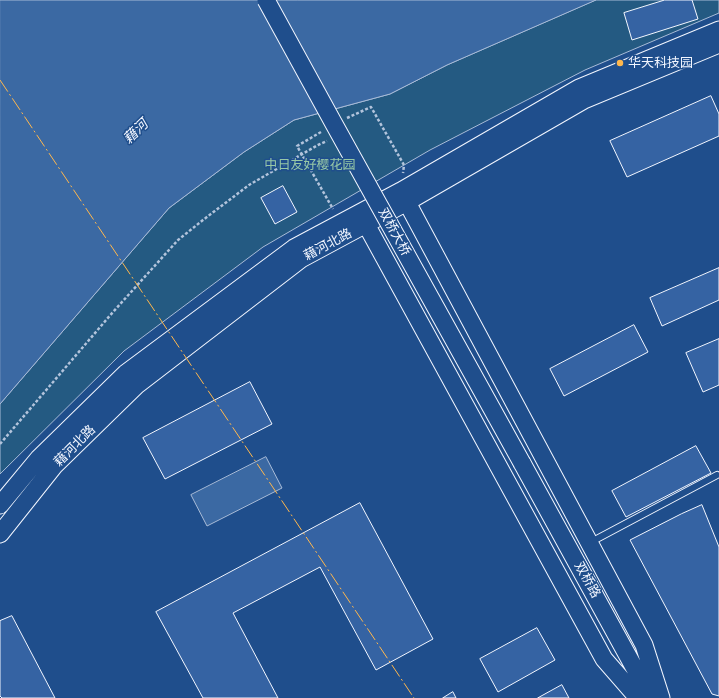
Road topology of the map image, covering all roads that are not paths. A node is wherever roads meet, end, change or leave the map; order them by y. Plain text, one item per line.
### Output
1 (266, 0) edge
2 (719, 41) edge
3 (404, 196) junction
4 (363, 219) junction
5 (522, 463) joint
6 (717, 475) dead end
7 (0, 505) edge
8 (0, 534) edge
9 (589, 543) junction
10 (638, 698) edge
11 (651, 698) edge
12 (661, 698) edge

1 - 5 main road, 双桥大桥, bridge
2 - 3 main road, 藉河北路
3 - 4 main road, 藉河北路
3 - 9 main road
4 - 7 main road, 藉河北路
4 - 8 main road, 藉河北路
4 - 10 main road
5 - 11 main road, 双桥路
6 - 9 lane
9 - 12 main road

